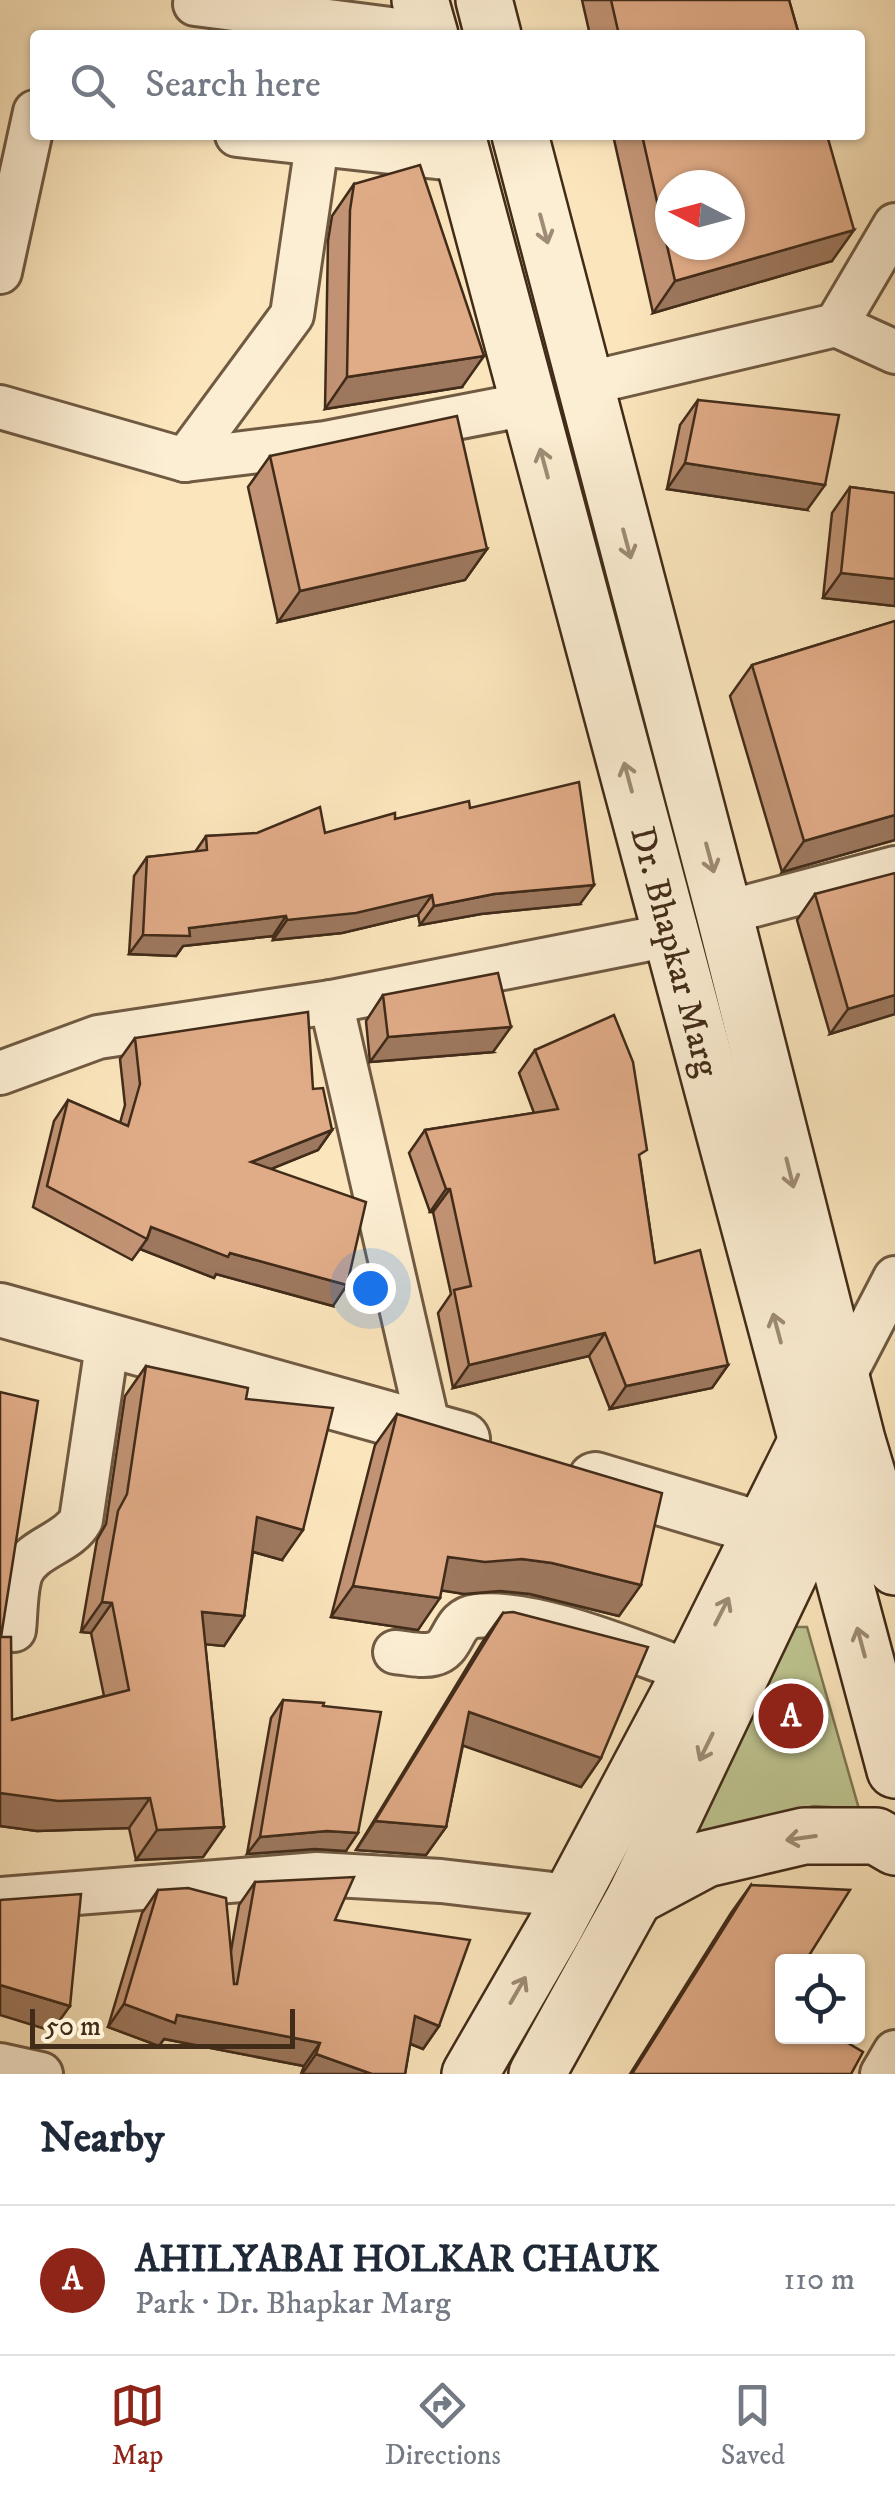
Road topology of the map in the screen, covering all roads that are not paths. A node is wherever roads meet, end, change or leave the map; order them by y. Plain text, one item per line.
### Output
1 (420, 0) edge
2 (484, 0) edge
3 (187, 13) edge
4 (384, 30) edge
5 (429, 30) edge
6 (493, 30) edge
7 (30, 128) edge
8 (282, 140) edge
9 (521, 140) edge
10 (317, 144) junction
11 (460, 148) edge
12 (9, 193) edge
13 (895, 224) edge
14 (0, 272) edge
15 (836, 325) junction
16 (895, 352) edge
17 (585, 384) junction
18 (528, 404) junction
19 (1, 410) edge
20 (184, 460) junction
21 (895, 868) edge
22 (724, 914) junction
23 (670, 935) junction
24 (331, 1002) junction
25 (0, 1073) edge
26 (895, 1278) edge
27 (0, 1310) edge
28 (108, 1339) junction
29 (867, 1355) edge
30 (430, 1429) junction
31 (832, 1439) junction
32 (504, 1452) edge
33 (559, 1468) edge
34 (796, 1524) junction
35 (895, 1567) edge
36 (14, 1630) dead end
37 (395, 1652) dead end
38 (690, 1672) junction
39 (895, 1770) edge
40 (895, 1847) edge
41 (570, 1896) junction
42 (634, 1897) junction
43 (0, 1899) edge
44 (895, 2052) edge
45 (0, 2064) edge
46 (42, 2074) edge
47 (470, 2074) edge
48 (537, 2074) edge
49 (882, 2074) edge

1 - 5 main road
2 - 6 main road
3 - 4 street
7 - 12 street
8 - 10 street
9 -> 17 main road, Dr. Bhapkar Marg
10 - 11 street
10 - 20 street
11 - 18 main road, Dr. Bhapkar Marg
12 - 14 street
13 - 15 street
15 - 16 street
15 - 17 street
17 -> 22 main road, Dr. Bhapkar Marg
18 - 20 street
23 -> 18 main road, Dr. Bhapkar Marg
19 - 20 street
21 - 22 street
22 -> 29 main road, Dr. Bhapkar Marg
23 - 24 street
31 -> 23 main road, Dr. Bhapkar Marg
24 - 25 street
24 - 30 street
26 - 29 street
27 - 28 street
28 - 30 street
28 - 36 street
29 - 31 main road, Dr. Bhapkar Marg
30 - 32 street
31 - 34 main road
31 - 35 main road, Dr. Bhapkar Marg
33 - 34 street
38 -> 34 main road
39 -> 34 main road
34 -> 42 main road
37 - 38 street
38 - 41 main road
40 -> 42 main road
41 - 43 street
47 -> 41 main road
42 - 48 main road
44 - 49 street
45 - 46 street

